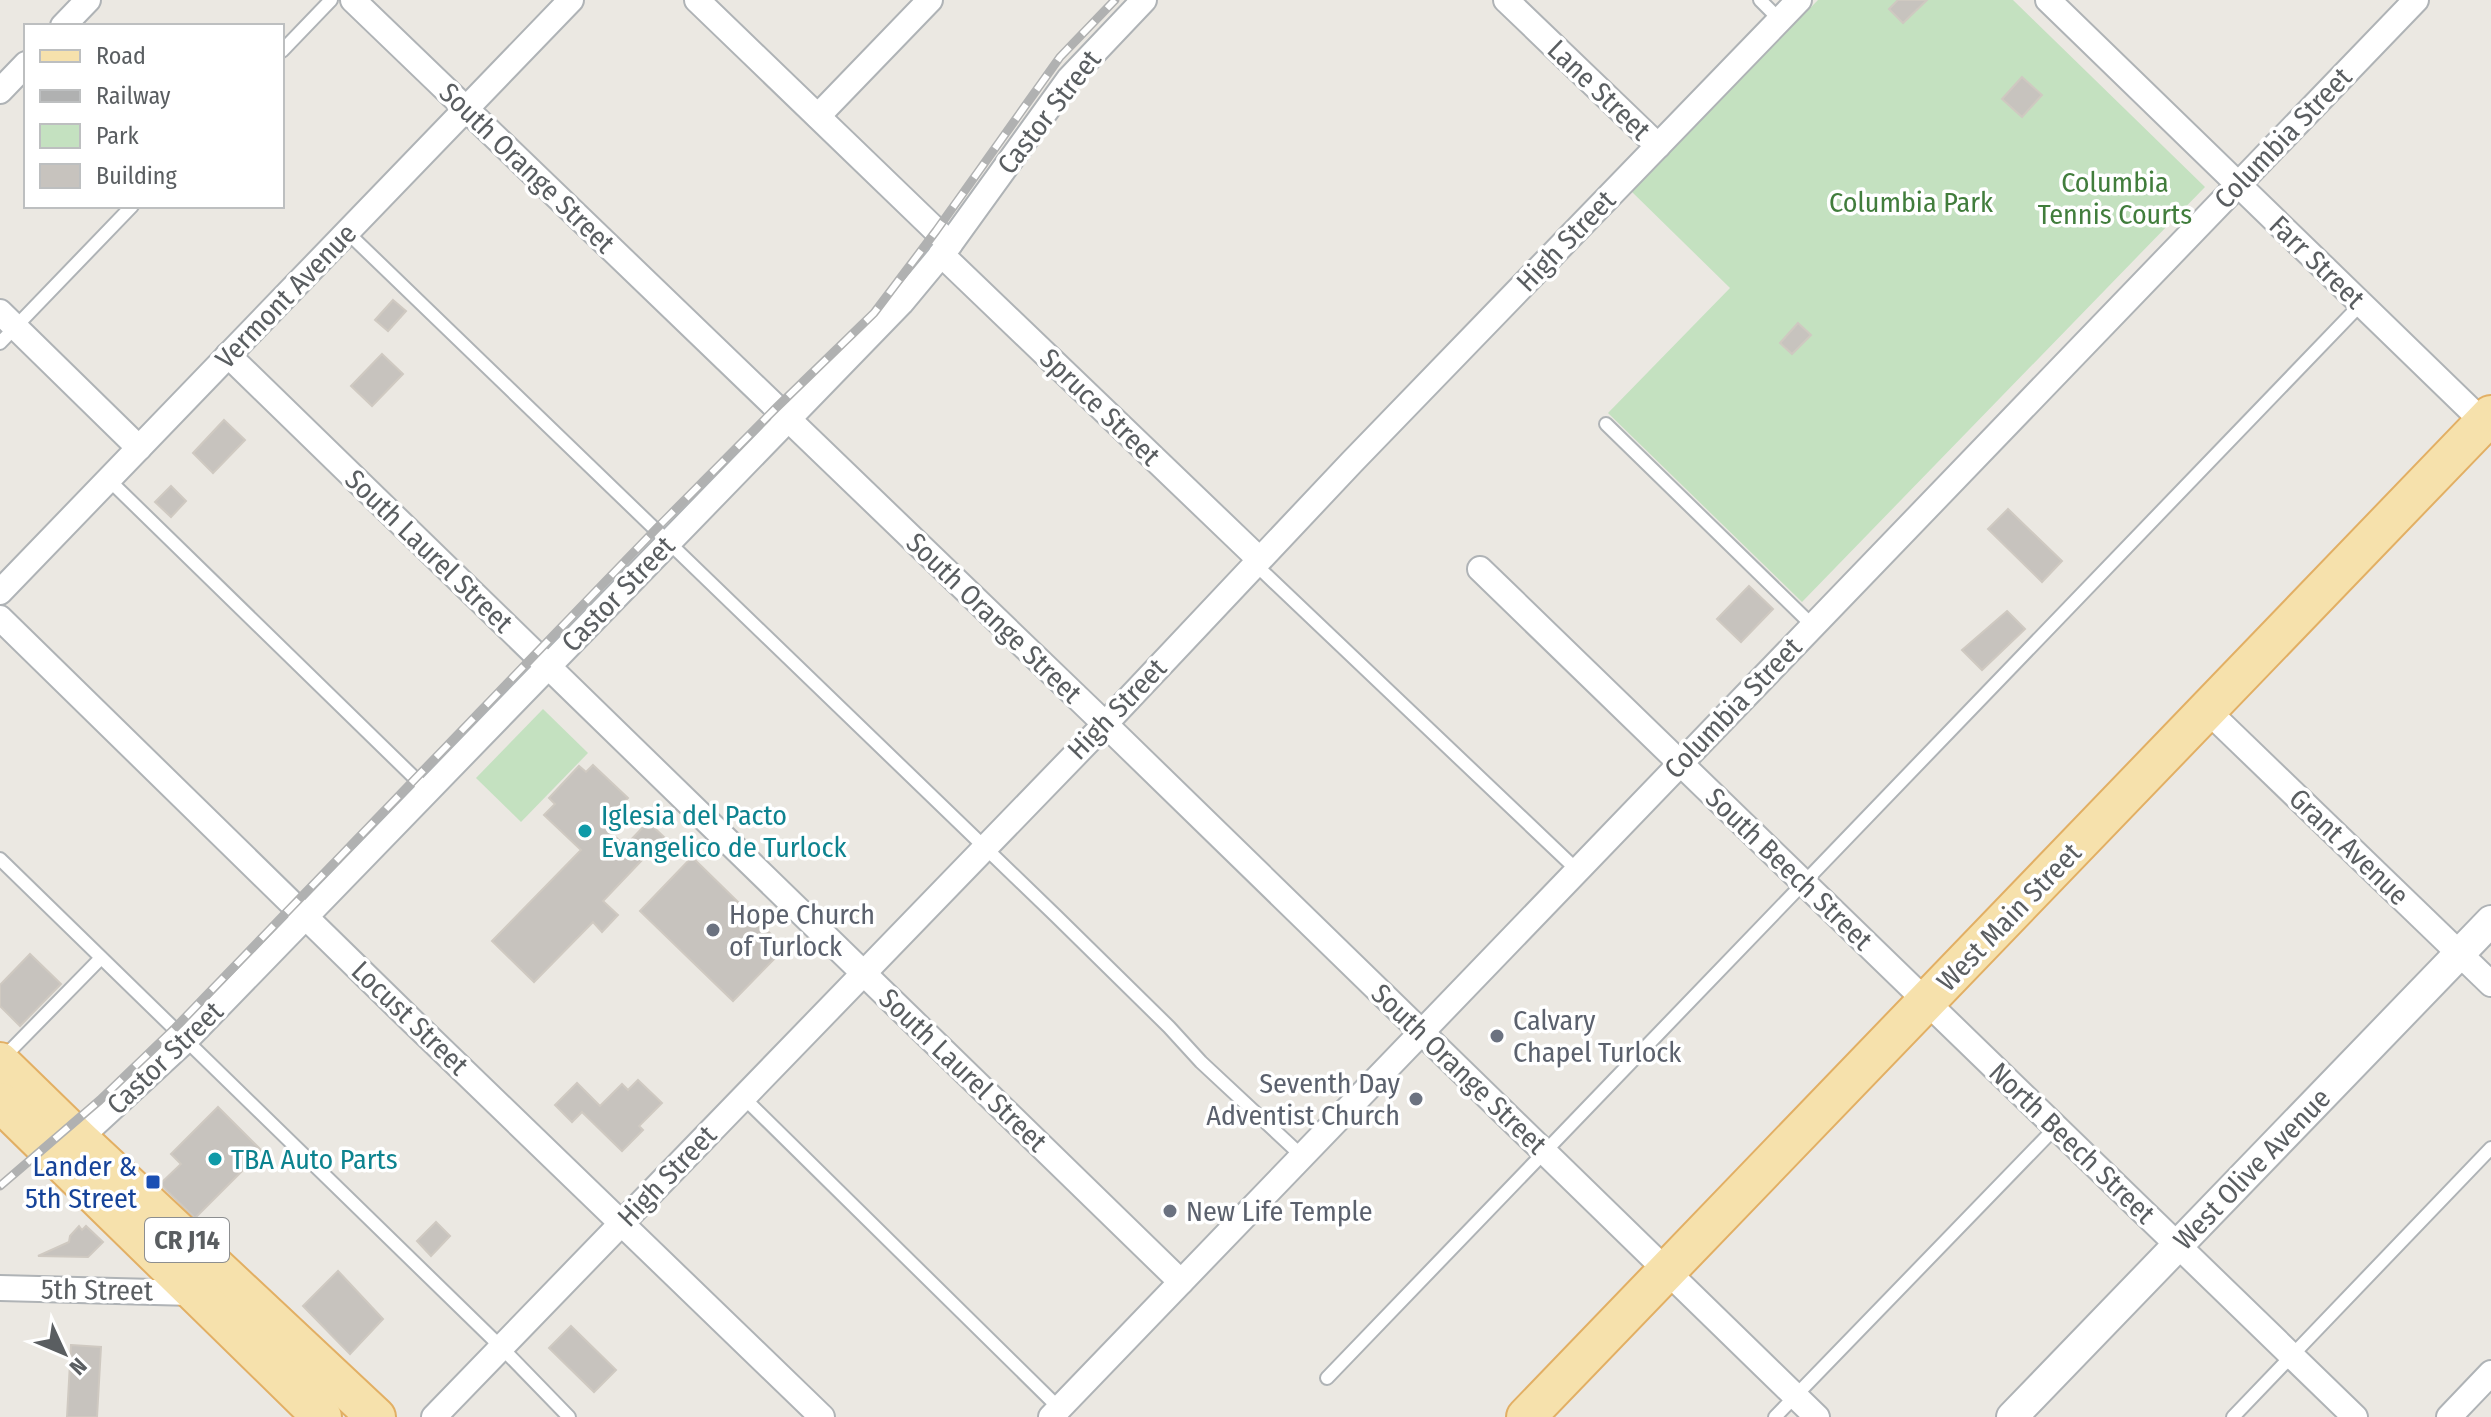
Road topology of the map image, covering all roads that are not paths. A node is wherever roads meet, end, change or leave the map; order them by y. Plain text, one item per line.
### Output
1 (88, 0) edge
2 (331, 0) edge
3 (353, 0) edge
4 (571, 0) edge
5 (697, 0) edge
6 (930, 0) edge
7 (1144, 0) edge
8 (1506, 0) edge
9 (1760, 0) edge
10 (1799, 0) edge
11 (2048, 0) edge
12 (2416, 0) edge
13 (1780, 20) junction
14 (65, 24) edge
15 (284, 49) edge
16 (24, 66) edge
17 (0, 91) edge
18 (466, 109) junction
19 (818, 116) junction
20 (1658, 146) junction
21 (2238, 185) junction
22 (130, 208) edge
23 (347, 232) junction
24 (946, 249) junction
25 (2361, 304) junction
26 (5, 327) edge
27 (228, 355) junction
28 (788, 418) junction
29 (2487, 419) edge
30 (1606, 424) dead end
31 (139, 448) junction
32 (108, 479) junction
33 (668, 543) junction
34 (1257, 562) junction
35 (1480, 569) dead end
36 (0, 592) edge
37 (0, 618) edge
38 (1813, 626) junction
39 (548, 666) junction
40 (2208, 711) junction
41 (1105, 724) junction
42 (1680, 763) junction
43 (427, 790) junction
44 (984, 847) junction
45 (0, 859) edge
46 (1577, 870) junction
47 (1804, 883) junction
48 (306, 916) junction
49 (2491, 921) edge
50 (2460, 954) junction
51 (101, 958) junction
52 (863, 972) junction
53 (2491, 984) edge
54 (1927, 1002) junction
55 (1421, 1033) junction
56 (186, 1040) junction
57 (0, 1062) edge
58 (743, 1097) junction
59 (0, 1102) edge
60 (2056, 1127) junction
61 (68, 1148) junction
62 (2491, 1148) edge
63 (1544, 1152) junction
64 (1303, 1157) junction
65 (622, 1223) junction
66 (2178, 1246) junction
67 (1667, 1271) junction
68 (1181, 1282) junction
69 (0, 1288) edge
70 (193, 1293) junction
71 (501, 1347) junction
72 (2291, 1356) junction
73 (2491, 1373) edge
74 (1327, 1378) dead end
75 (1796, 1396) junction
76 (315, 1412) edge
77 (1055, 1413) edge
78 (376, 1417) edge
79 (434, 1417) edge
80 (569, 1417) edge
81 (822, 1417) edge
82 (1526, 1417) edge
83 (1775, 1417) edge
84 (1817, 1417) edge
85 (2012, 1417) edge
86 (2233, 1417) edge
87 (2355, 1417) edge
88 (2449, 1417) edge

1 - 14 street
2 - 15 lane
3 - 18 street, South Orange Street
4 - 18 street, Vermont Avenue
5 - 19 street, Spruce Street
6 - 19 street
7 - 24 street, Castor Street
8 - 20 street, Lane Street
9 - 13 lane
10 - 13 street, High Street
11 - 21 street, Farr Street
12 - 21 street, Columbia Street
13 - 20 street, High Street
16 - 17 street
18 - 23 street, Vermont Avenue
18 - 28 street, South Orange Street
19 - 24 street, Spruce Street
20 - 34 street, High Street
21 - 25 street, Farr Street
21 - 38 street, Columbia Street
22 - 26 lane
23 - 27 street, Vermont Avenue
23 - 33 lane
24 - 28 street, Castor Street
24 - 34 street, Spruce Street
25 - 29 street, Farr Street
25 - 47 lane
26 - 31 street
27 - 31 street, Vermont Avenue
27 - 39 street, South Laurel Street
28 - 33 street, Castor Street
28 - 41 street, South Orange Street
29 - 40 main road, West Main Street
30 - 38 lane
31 - 32 street, Vermont Avenue
32 - 36 street, Vermont Avenue
32 - 43 lane
33 - 39 street, Castor Street
33 - 44 lane
34 - 41 street, High Street
34 - 46 lane
35 - 42 street, South Beech Street
37 - 48 street, Locust Street
38 - 42 street, Columbia Street
39 - 43 street, Castor Street
39 - 52 street, South Laurel Street
40 - 50 street, Grant Avenue
40 - 54 main road, West Main Street
41 - 44 street, High Street
41 - 55 street, South Orange Street
42 - 46 street, Columbia Street
42 - 47 street, South Beech Street
43 - 48 street, Castor Street
44 - 52 street, High Street
44 - 64 lane
45 - 51 lane
46 - 55 street, Columbia Street
47 - 54 street, South Beech Street
47 - 63 lane
48 - 56 street, Castor Street
48 - 65 street, Locust Street
49 - 50 street, West Olive Avenue
50 - 53 street, Grant Avenue
50 - 66 street, West Olive Avenue
51 - 56 lane
51 - 57 lane
52 - 58 street, High Street
52 - 68 street, South Laurel Street
54 - 60 street, North Beech Street
54 - 67 main road, West Main Street
55 - 63 street, South Orange Street
55 - 64 street, Columbia Street
56 - 61 street, Castor Street
56 - 71 lane
57 - 61 main road, CR J14
58 - 65 street, High Street
58 - 77 lane
59 - 61 main road, CR J14
60 - 66 street, North Beech Street
60 - 75 lane
61 - 70 main road, CR J14
61 - 78 main road, CR J14
62 - 72 lane
63 - 67 street, South Orange Street
63 - 74 lane
64 - 68 street, Columbia Street
65 - 71 street, High Street
65 - 81 street, Locust Street
66 - 72 street, North Beech Street
66 - 85 street, West Olive Avenue
67 - 75 street, South Orange Street
67 - 82 main road, West Main Street
68 - 77 street, Columbia Street
69 - 70 street, 5th Street
70 - 76 main road, CR J14
71 - 79 street, High Street
71 - 80 lane
72 - 86 lane
72 - 87 street, North Beech Street
73 - 88 street
75 - 83 lane
75 - 84 street, South Orange Street

